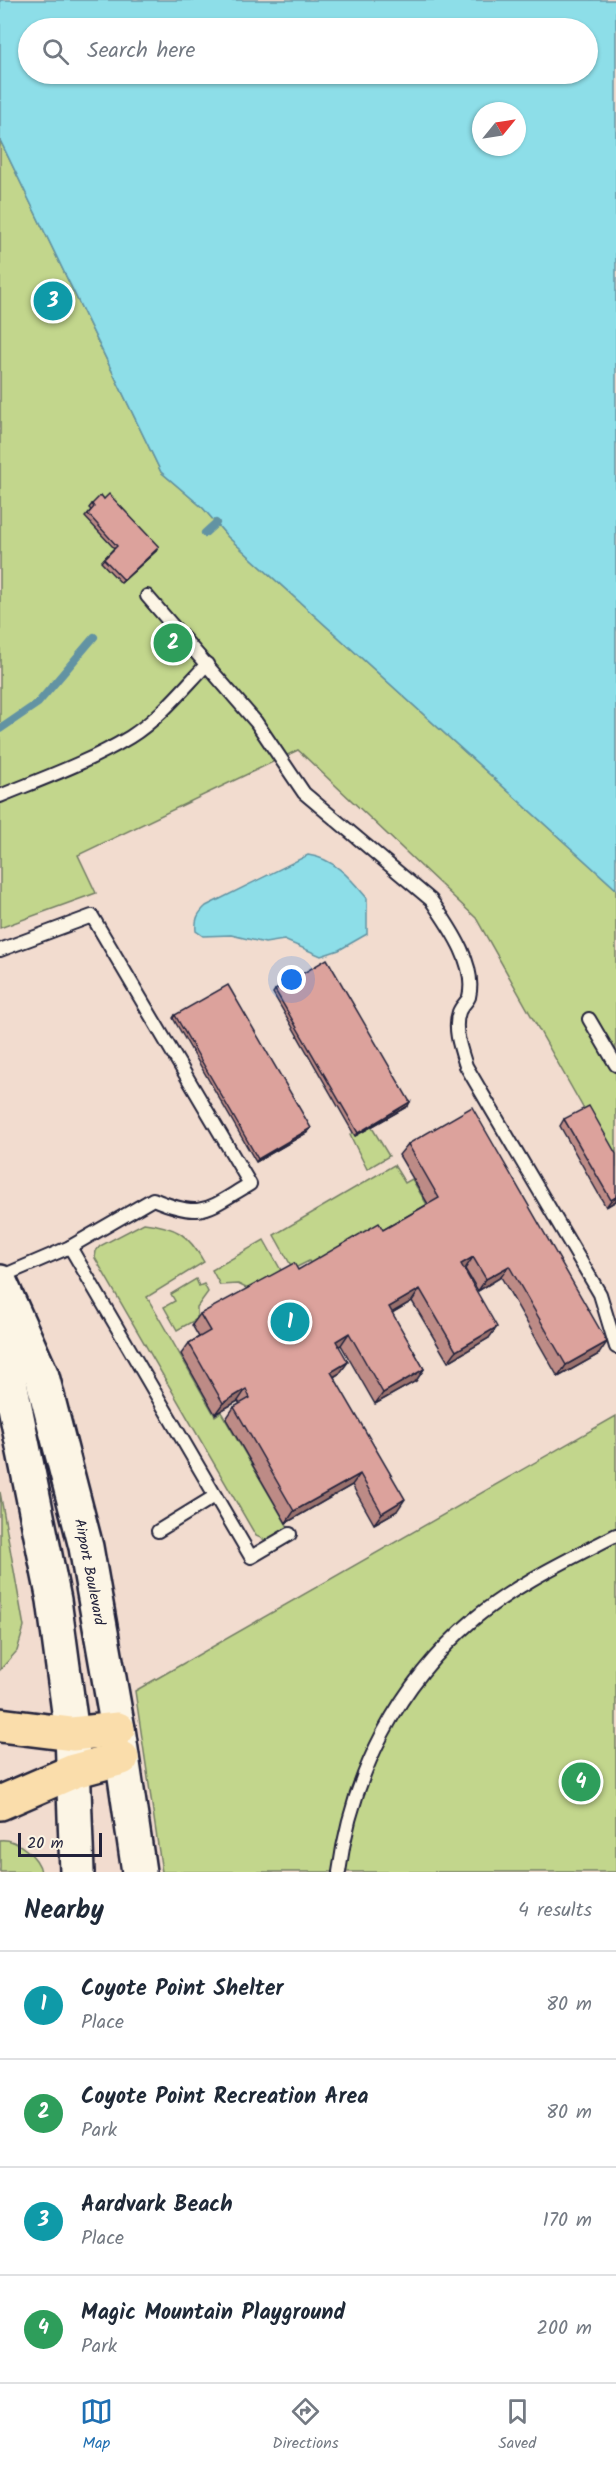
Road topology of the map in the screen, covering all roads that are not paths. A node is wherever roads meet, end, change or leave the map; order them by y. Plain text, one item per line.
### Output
1 (147, 596) dead end
2 (207, 664) junction
3 (0, 796) edge
4 (0, 950) edge
5 (589, 1019) dead end
6 (616, 1065) edge
7 (70, 1247) junction
8 (0, 1279) edge
9 (0, 1293) edge
10 (616, 1347) edge
11 (215, 1496) junction
12 (158, 1531) dead end
13 (290, 1534) dead end
14 (616, 1535) edge
15 (0, 1725) edge
16 (72, 1734) junction
17 (120, 1743) junction
18 (74, 1771) junction
19 (0, 1803) edge
20 (77, 1872) edge
21 (139, 1872) edge
22 (339, 1872) edge

1 - 2 lane
2 - 3 lane
2 - 10 lane
4 - 7 lane
5 - 6 lane
7 - 8 lane
7 - 11 lane
8 - 17 main road, Airport Boulevard
9 - 16 main road
11 - 12 lane
11 - 13 lane
14 - 22 lane
15 - 16 highway
16 - 17 highway
16 - 18 main road
17 - 18 highway
17 - 21 main road, Airport Boulevard
18 - 19 highway
18 - 20 main road

